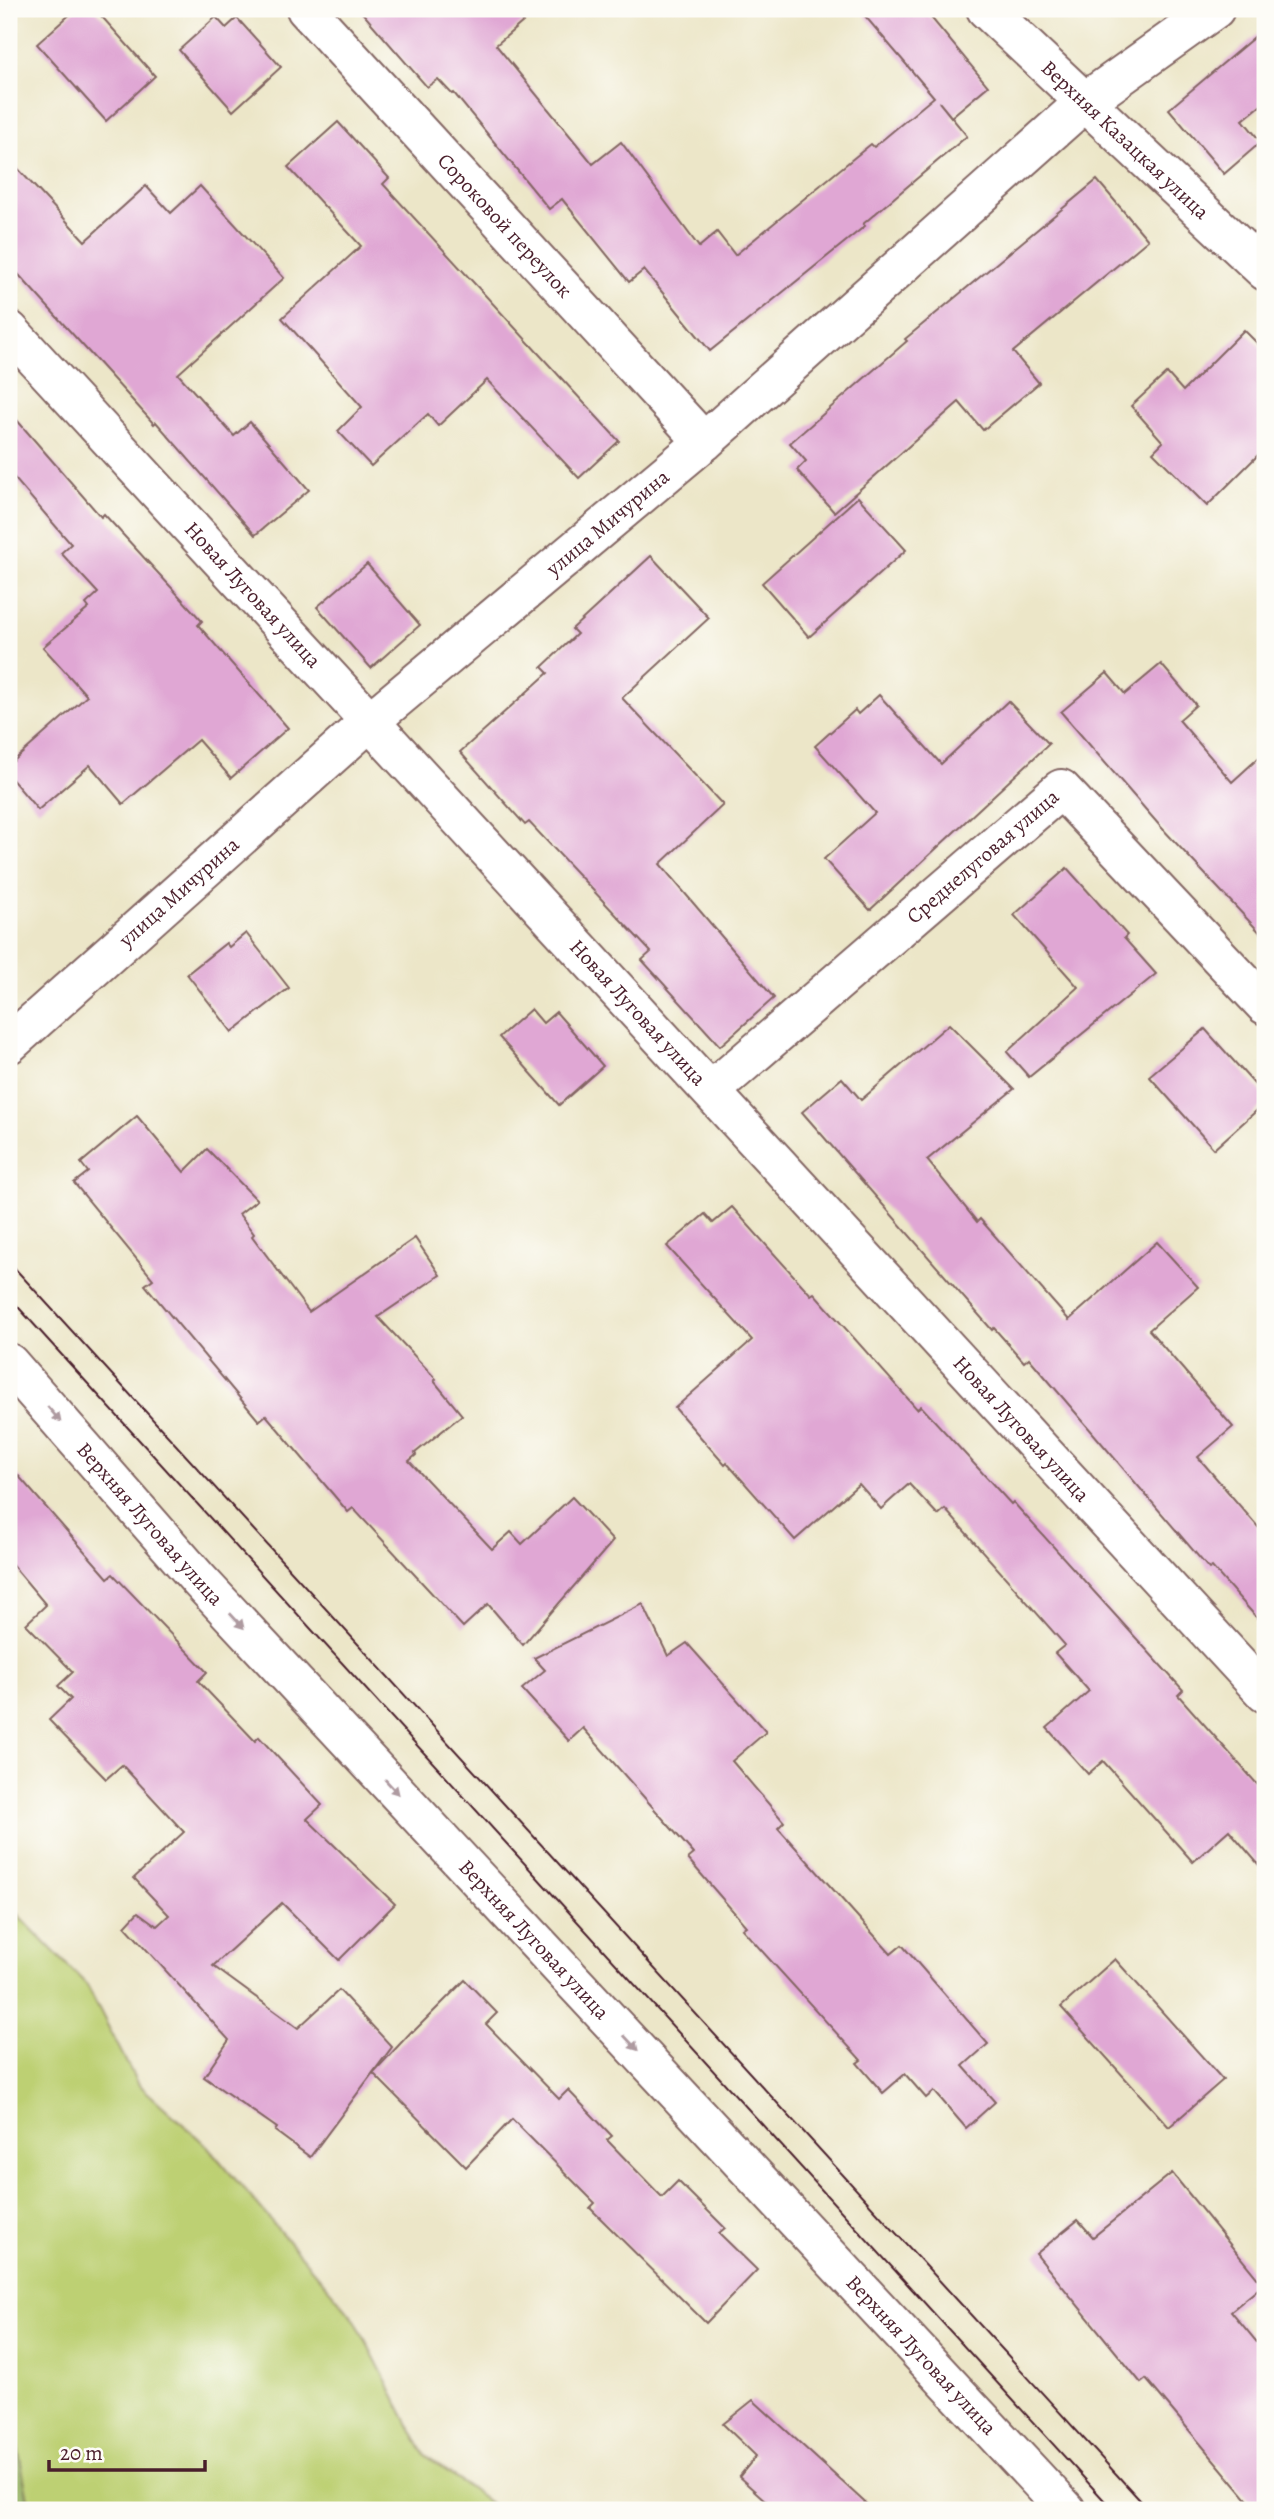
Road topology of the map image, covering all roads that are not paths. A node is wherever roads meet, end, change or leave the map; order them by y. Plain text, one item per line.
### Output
1 (306, 9) edge
2 (986, 9) edge
3 (1215, 9) edge
4 (1086, 101) junction
5 (1265, 271) edge
6 (9, 330) edge
7 (704, 442) junction
8 (369, 722) junction
9 (1265, 1005) edge
10 (9, 1044) edge
11 (711, 1091) junction
12 (9, 1363) edge
13 (1265, 1693) edge
14 (1066, 2510) edge

1 - 7 street, Сороковой переулок
2 - 4 street, Верхняя Казацкая улица
3 - 4 street, улица Мичурина
4 - 5 street, Верхняя Казацкая улица
4 - 7 street, улица Мичурина
6 - 8 street, Новая Луговая улица
7 - 8 street, улица Мичурина
8 - 10 street, улица Мичурина
8 - 11 street, Новая Луговая улица
9 - 11 street, Среднелуговая улица
11 - 13 street, Новая Луговая улица
12 -> 14 street, Верхняя Луговая улица

